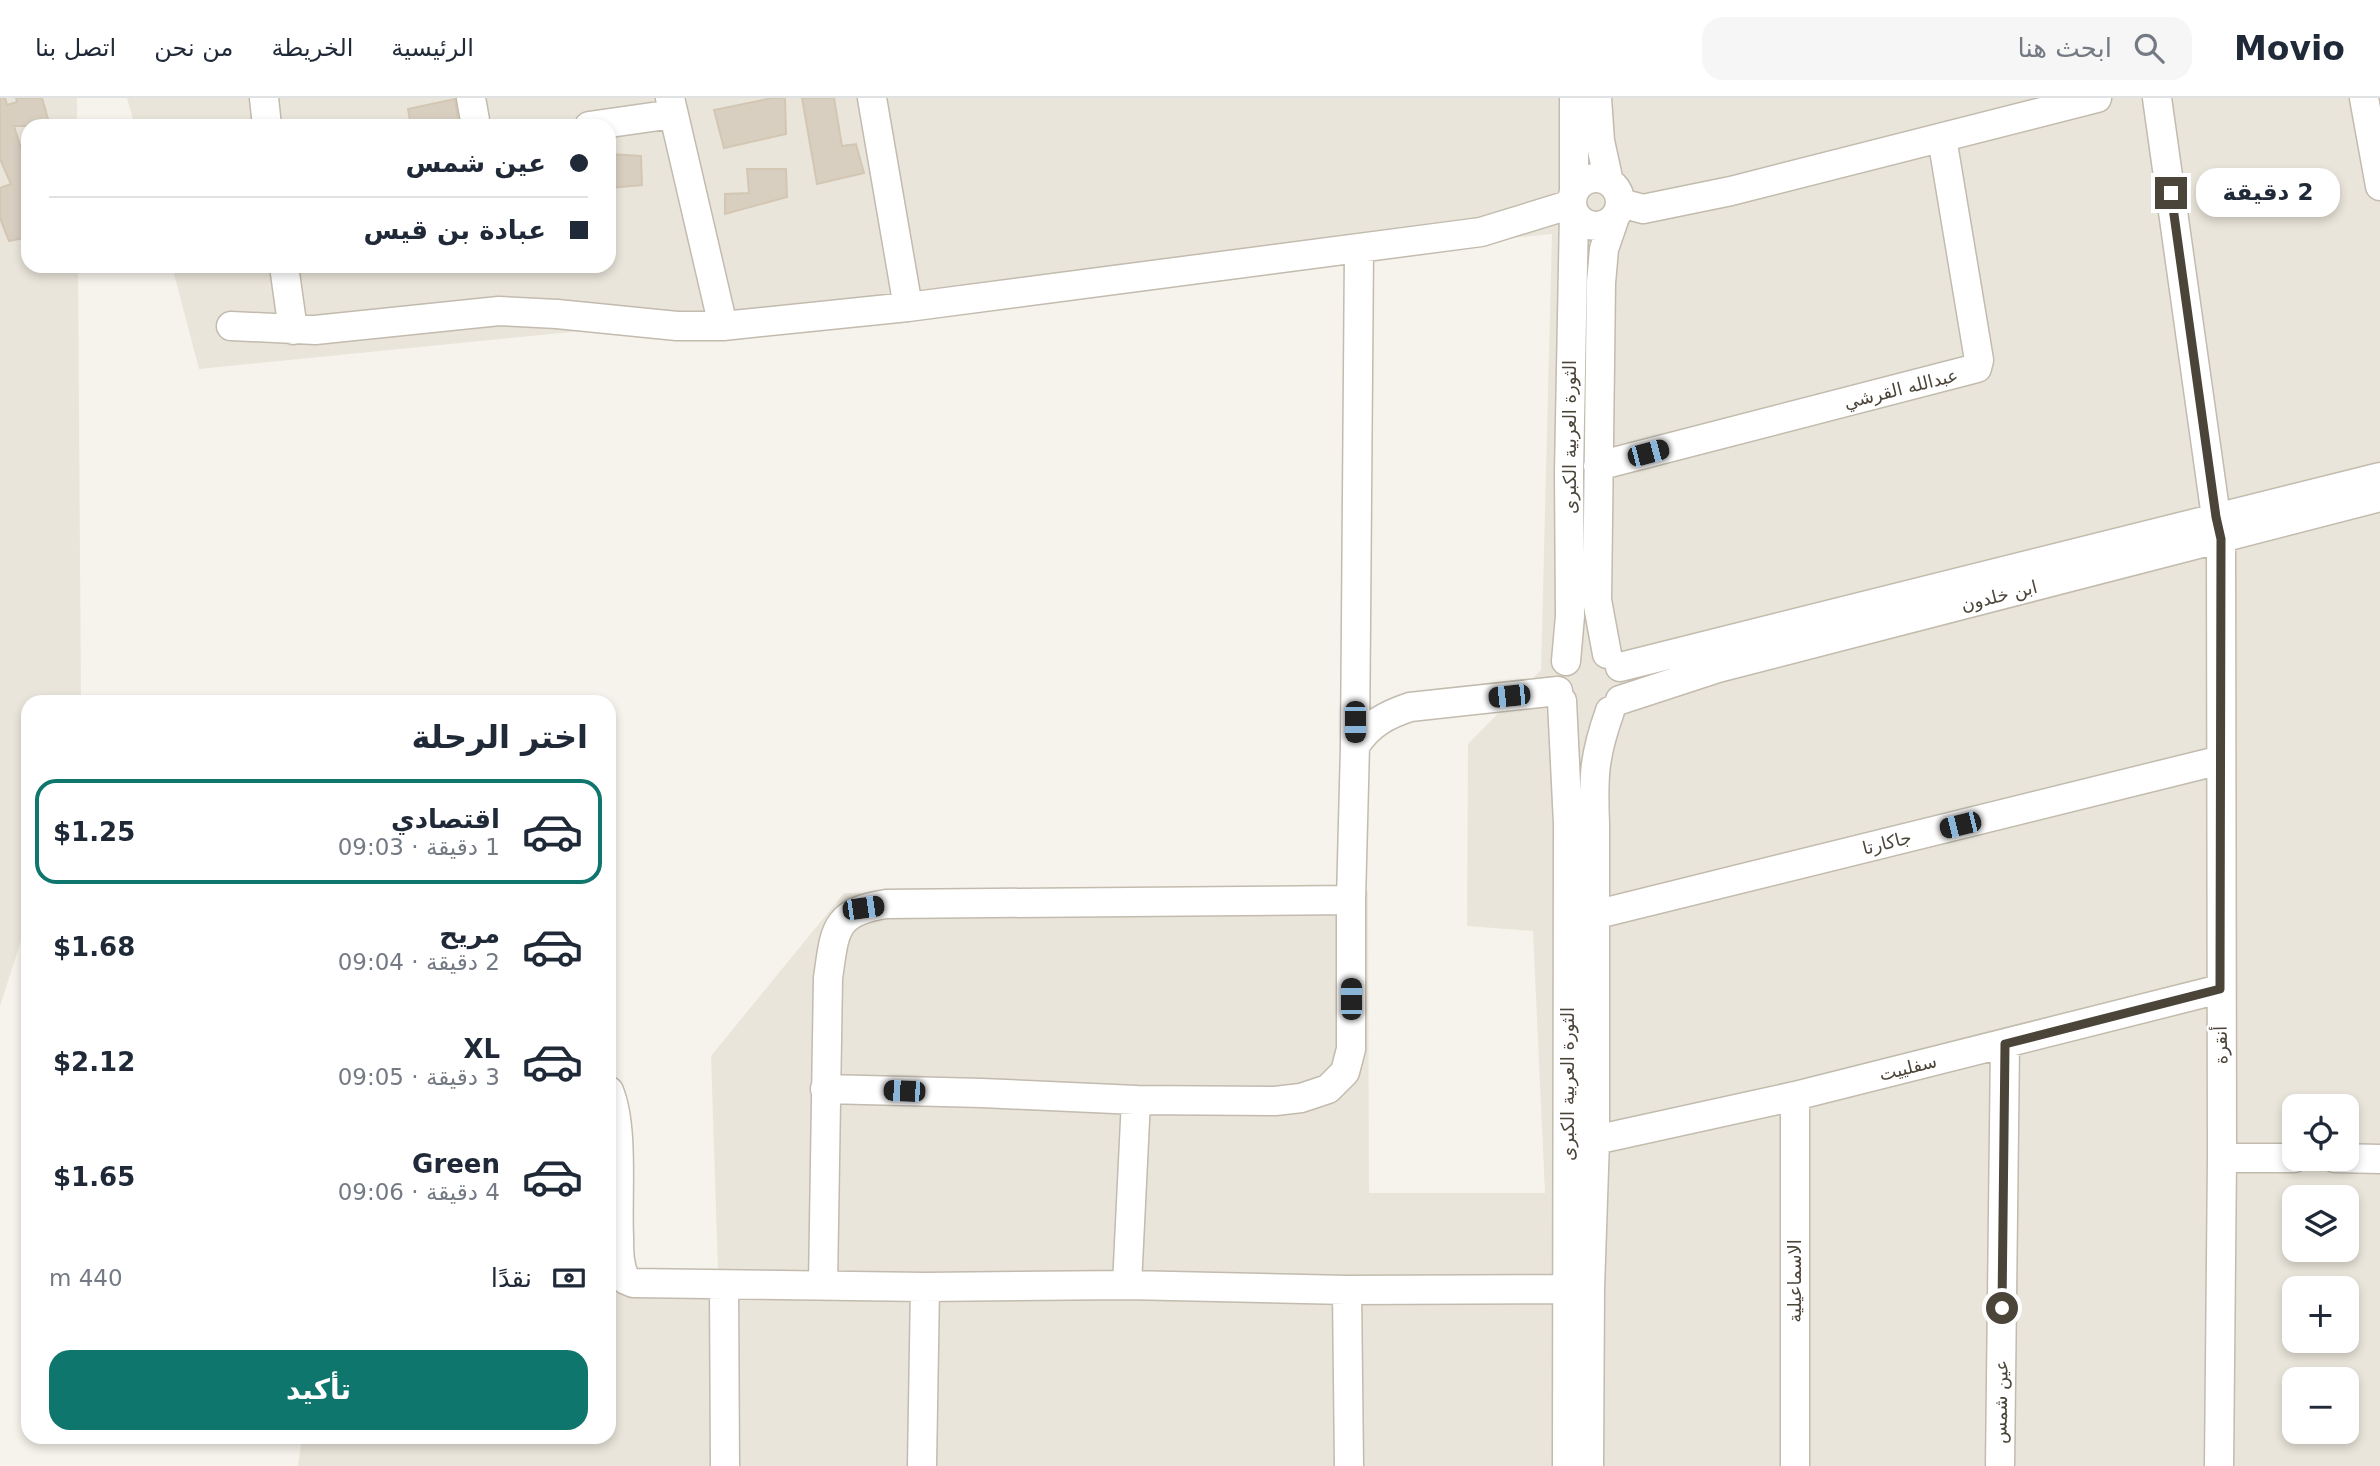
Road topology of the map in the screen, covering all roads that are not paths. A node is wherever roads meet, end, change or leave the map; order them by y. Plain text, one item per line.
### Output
1 (264, 98) edge
2 (471, 98) edge
3 (1574, 98) edge
4 (1597, 98) edge
5 (2097, 98) edge
6 (2157, 98) edge
7 (2364, 98) edge
8 (876, 99) edge
9 (671, 106) edge
10 (267, 119) edge
11 (475, 119) edge
12 (616, 119) edge
13 (1942, 138) junction
14 (2380, 186) edge
15 (1615, 200) junction
16 (1573, 203) junction
17 (1359, 248) junction
18 (285, 273) edge
19 (908, 307) junction
20 (231, 326) dead end
21 (723, 326) junction
22 (293, 330) junction
23 (1598, 466) junction
24 (2380, 477) edge
25 (2380, 497) edge
26 (2218, 528) junction
27 (1566, 661) junction
28 (1614, 661) junction
29 (1560, 696) junction
30 (1615, 706) junction
31 (1355, 746) junction
32 (2221, 760) junction
33 (1582, 824) junction
34 (1351, 900) junction
35 (1594, 915) junction
36 (2220, 989) junction
37 (2005, 1044) junction
38 (825, 1089) junction
39 (1796, 1096) junction
40 (1136, 1100) junction
41 (616, 1132) edge
42 (1595, 1140) junction
43 (2222, 1158) junction
44 (2282, 1158) edge
45 (2359, 1158) edge
46 (2380, 1158) edge
47 (724, 1285) junction
48 (823, 1285) junction
49 (1127, 1285) junction
50 (925, 1287) junction
51 (1578, 1288) junction
52 (1347, 1290) junction
53 (725, 1466) edge
54 (922, 1466) edge
55 (1349, 1466) edge
56 (1567, 1466) edge
57 (1588, 1466) edge
58 (1795, 1466) edge
59 (2000, 1466) edge
60 (2219, 1466) edge

1 - 10 street
2 - 11 street
3 - 16 street, الثورة العربية الكبرى
4 - 15 street
5 - 13 street
6 - 26 street, أنقرة
7 - 14 street
8 - 19 street
9 - 12 street
9 - 21 street
13 - 15 street
13 - 23 street, عبدالله القرشي
15 - 16 street
15 - 16 street
15 - 23 street, الثورة العربية الكبرى
16 - 17 street
16 - 27 street, الثورة العربية الكبرى
17 - 19 street
17 - 31 street
18 - 22 street
19 - 21 street
20 - 22 street
21 - 22 street
23 - 28 street, الثورة العربية الكبرى
24 - 26 street, ابن خلدون
25 - 26 street, ابن خلدون
26 - 28 street, ابن خلدون
26 - 30 street, ابن خلدون
26 - 32 street, أنقرة
27 - 28 street
27 - 29 street
28 - 30 street
29 - 30 street
29 - 31 street
29 - 33 street, الثورة العربية الكبرى
30 - 33 street, الثورة العربية الكبرى
31 - 34 street
32 - 35 street, جاكارتا
32 - 36 street, أنقرة
33 - 35 street, الثورة العربية الكبرى
33 - 51 street, الثورة العربية الكبرى
34 - 38 street
34 - 40 street
35 - 42 street, الثورة العربية الكبرى
36 - 37 street, سفلييت
36 - 43 street, أنقرة
37 - 39 street, سفلييت
37 - 59 street, عين شمس
38 - 40 street
38 - 48 street
39 - 42 street, سفلييت
39 - 58 street, الاسماعيلية
40 - 49 street
41 - 47 street
42 - 51 street, الثورة العربية الكبرى
43 - 44 street
43 - 60 street, أنقرة
45 - 46 street
47 - 48 street
47 - 53 street
48 - 50 street
49 - 50 street
49 - 52 street
50 - 54 street
51 - 52 street
51 - 56 street, الثورة العربية الكبرى
51 - 57 street, الثورة العربية الكبرى
52 - 55 street

